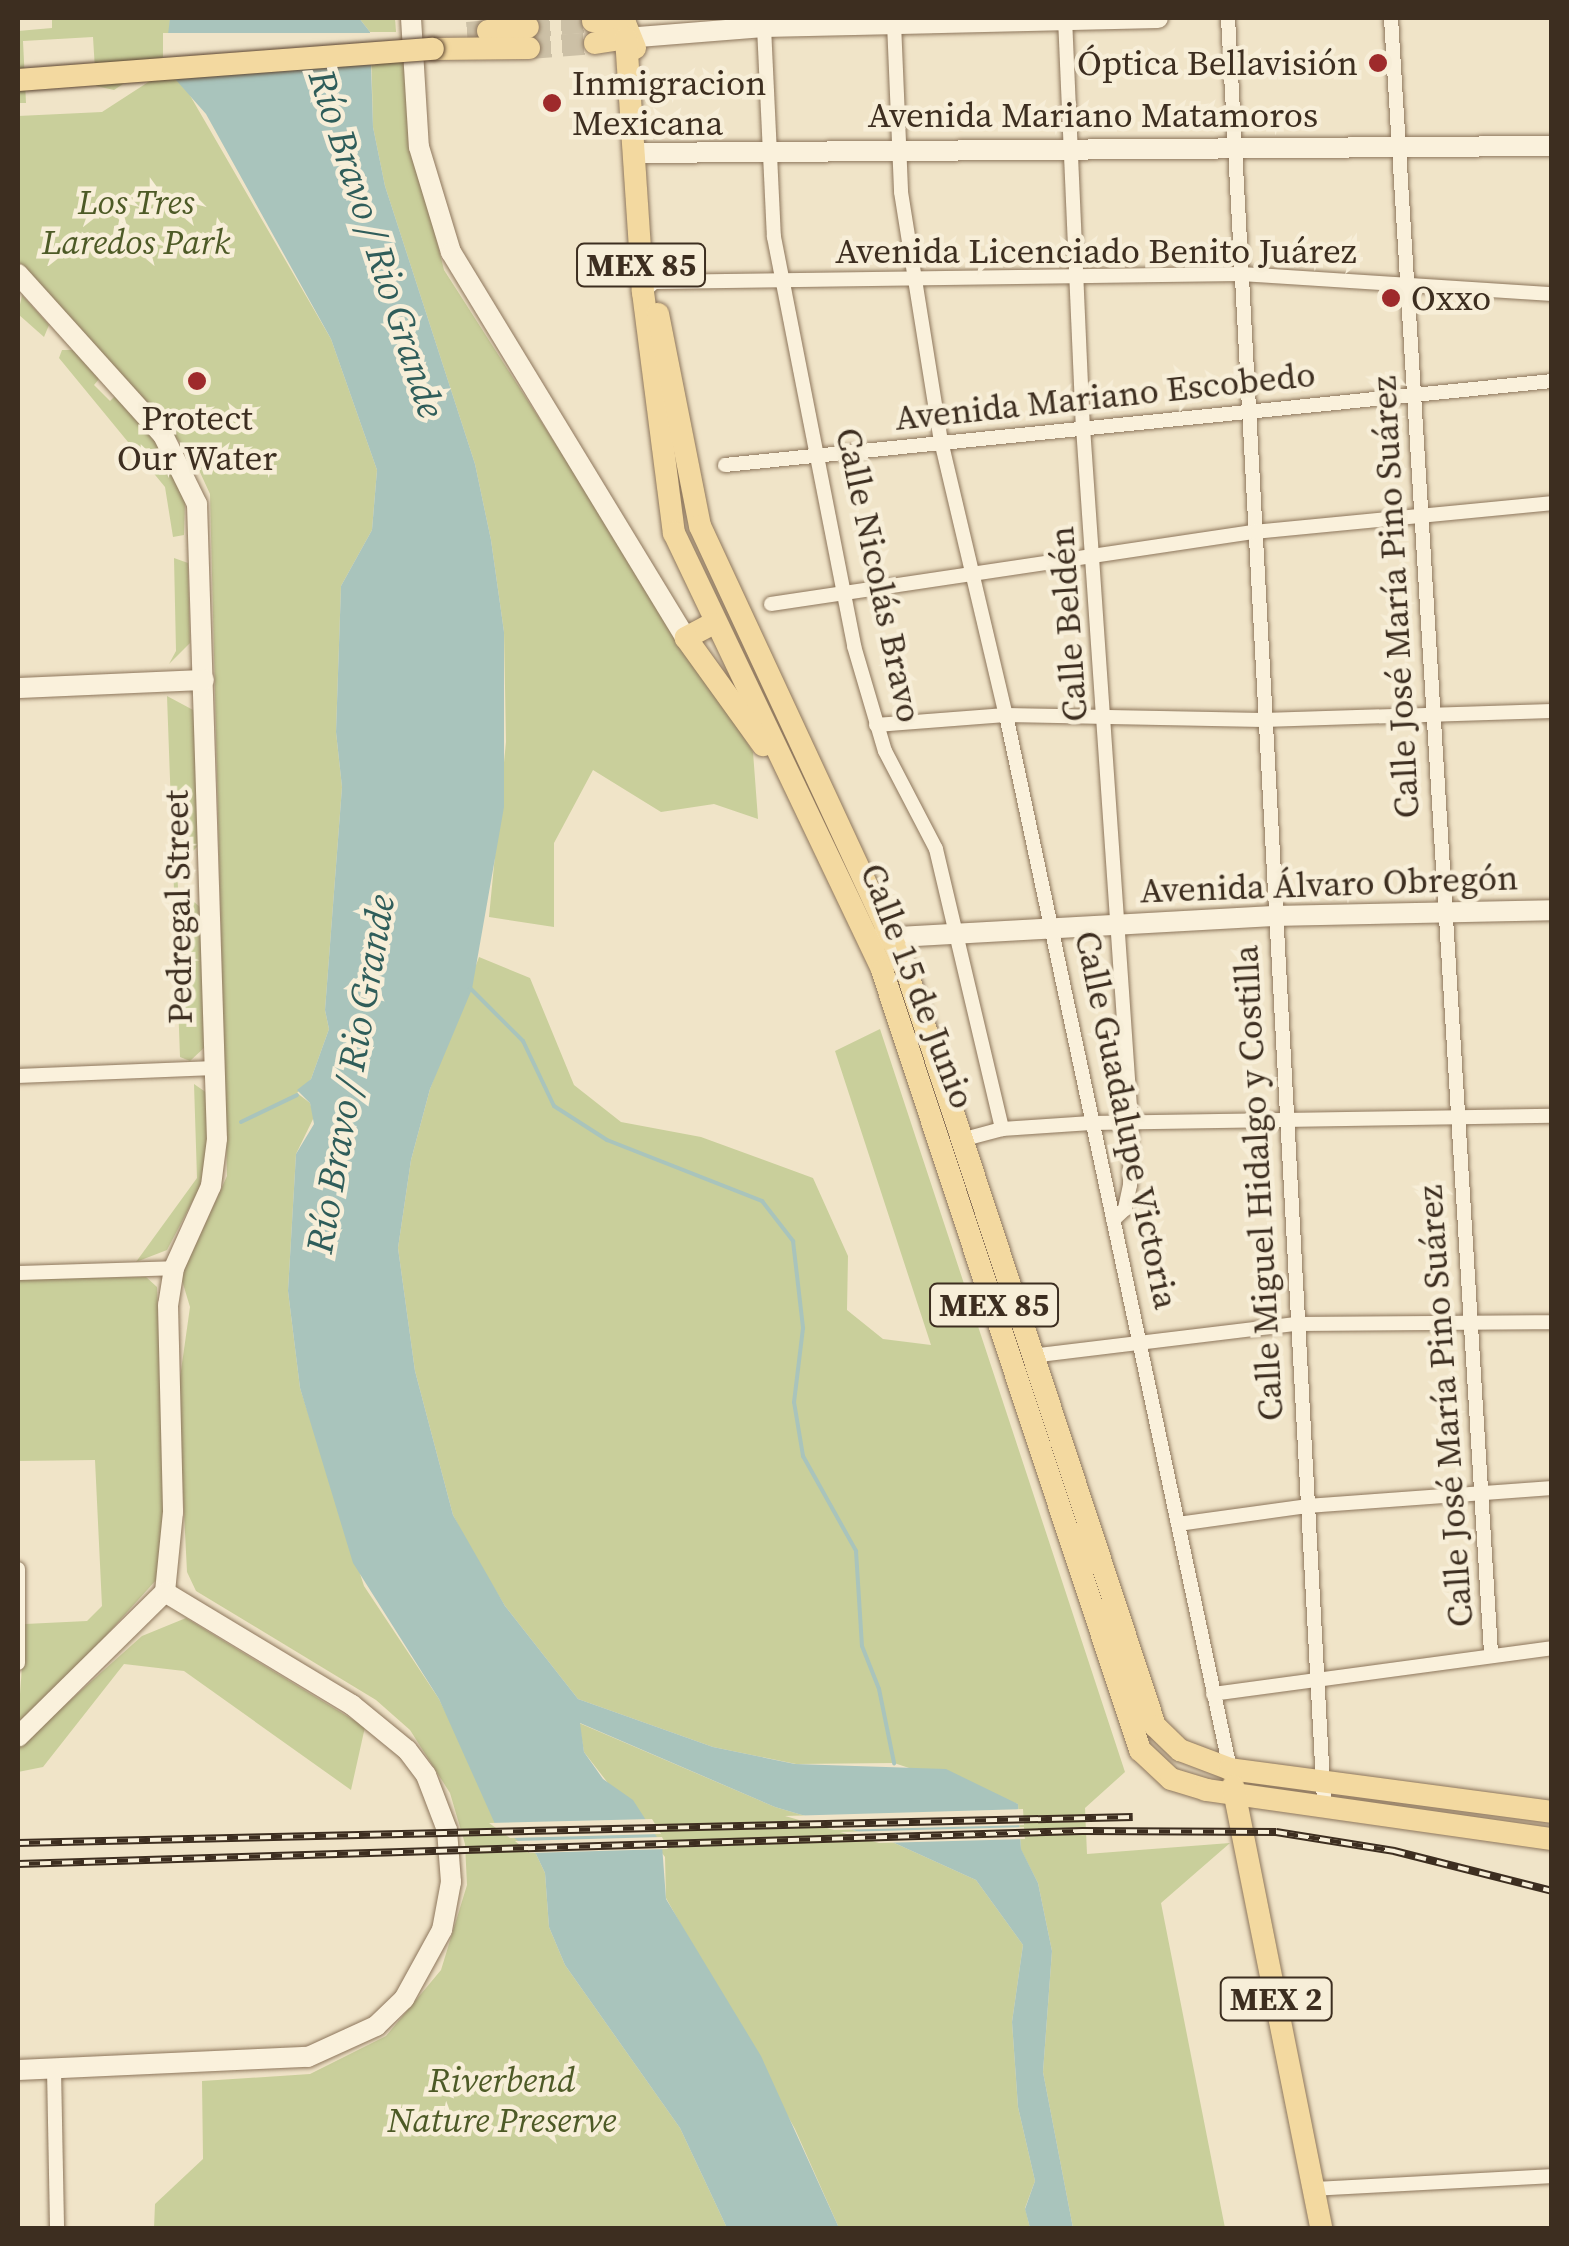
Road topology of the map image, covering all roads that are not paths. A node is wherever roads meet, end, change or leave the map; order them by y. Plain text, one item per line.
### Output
1 (411, 18) edge
2 (1158, 18) edge
3 (1228, 18) edge
4 (1391, 18) edge
5 (1065, 19) edge
6 (764, 22) edge
7 (894, 23) junction
8 (628, 28) edge
9 (594, 32) tunnel mouth
10 (432, 43) junction
11 (18, 66) edge
12 (18, 80) edge
13 (1071, 146) junction
14 (1552, 146) edge
15 (896, 147) junction
16 (1236, 147) junction
17 (1398, 147) junction
18 (767, 150) junction
19 (638, 153) junction
20 (18, 274) edge
21 (1242, 274) junction
22 (1075, 278) junction
23 (782, 280) junction
24 (912, 282) junction
25 (1407, 285) junction
26 (649, 287) junction
27 (1552, 294) edge
28 (1552, 381) edge
29 (1413, 395) junction
30 (1247, 411) junction
31 (1083, 427) junction
32 (942, 441) junction
33 (818, 459) junction
34 (725, 465) dead end
35 (1552, 503) edge
36 (1420, 514) junction
37 (1253, 532) junction
38 (1092, 555) junction
39 (974, 573) junction
40 (842, 591) junction
41 (771, 604) dead end
42 (712, 624) junction
43 (686, 638) junction
44 (204, 680) junction
45 (18, 688) edge
46 (1552, 710) edge
47 (1006, 714) junction
48 (1431, 715) junction
49 (1106, 719) junction
50 (1263, 720) junction
51 (876, 725) junction
52 (784, 767) junction
53 (844, 828) junction
54 (1552, 910) edge
55 (1442, 911) junction
56 (1273, 916) junction
57 (1117, 923) junction
58 (1048, 926) junction
59 (960, 934) junction
60 (881, 937) junction
61 (214, 1068) junction
62 (18, 1076) edge
63 (1456, 1116) junction
64 (1552, 1116) edge
65 (1285, 1120) junction
66 (1131, 1122) junction
67 (1091, 1123) junction
68 (1002, 1129) junction
69 (960, 1140) junction
70 (1113, 1220) junction
71 (174, 1268) junction
72 (18, 1273) edge
73 (1469, 1321) junction
74 (1552, 1322) edge
75 (1296, 1324) junction
76 (1139, 1339) junction
77 (1031, 1356) junction
78 (1061, 1480) junction
79 (1552, 1488) edge
80 (1480, 1494) junction
81 (1306, 1506) junction
82 (1178, 1524) junction
83 (18, 1569) edge
84 (165, 1592) junction
85 (1552, 1648) edge
86 (1491, 1653) junction
87 (18, 1663) edge
88 (1317, 1676) junction
89 (1213, 1694) junction
90 (18, 1737) edge
91 (1230, 1769) junction
92 (1322, 1779) junction
93 (1236, 1796) junction
94 (1324, 1806) junction
95 (1550, 1812) edge
96 (1549, 1838) edge
97 (54, 2069) junction
98 (18, 2070) edge
99 (1552, 2176) edge
100 (1313, 2189) junction
101 (57, 2228) edge
102 (1321, 2228) edge

1 - 43 main road
2 - 5 main road
3 - 16 street, Calle Miguel Hidalgo y Costilla
4 - 17 street, Calle José María Pino Suárez
5 - 7 main road
5 - 13 street, Calle Beldén
6 - 7 main road
6 - 8 main road
6 - 18 street, Calle Nicolás Bravo
7 - 15 street, Calle Guadalupe Victoria
8 - 9 main road
8 - 19 main road, Calle 15 de Junio / MEX 85
10 - 10 main road
10 - 11 main road
10 - 12 main road, bridge
13 - 15 main road, Avenida Mariano Matamoros
13 - 16 main road, Avenida Mariano Matamoros
13 - 22 street, Calle Beldén
14 - 17 main road, Avenida Mariano Matamoros
15 - 18 main road, Avenida Mariano Matamoros
15 - 24 street, Calle Guadalupe Victoria
16 - 17 main road, Avenida Mariano Matamoros
16 - 21 street, Calle Miguel Hidalgo y Costilla
17 - 25 street, Calle José María Pino Suárez
18 - 19 main road, Avenida Mariano Matamoros
18 - 23 street, Calle Nicolás Bravo
19 - 26 main road, Calle 15 de Junio / MEX 85
20 - 44 main road, Pedregal Street
21 - 22 street, Avenida Licenciado Benito Juárez
21 - 25 street, Avenida Licenciado Benito Juárez
21 - 30 street, Calle Miguel Hidalgo y Costilla
22 - 24 street, Avenida Licenciado Benito Juárez
22 - 31 street, Calle Beldén
23 - 24 street, Avenida Licenciado Benito Juárez
23 - 26 street, Avenida Licenciado Benito Juárez
23 - 33 street, Calle Nicolás Bravo
24 - 32 street, Calle Guadalupe Victoria
25 - 27 street, Avenida Licenciado Benito Juárez
25 - 29 street, Calle José María Pino Suárez
26 - 42 main road, Calle 15 de Junio / MEX 85
26 - 53 main road, Calle 15 de Junio / MEX 85
28 - 29 street, Avenida Mariano Escobedo
29 - 30 street, Avenida Mariano Escobedo
29 - 36 street, Calle José María Pino Suárez
30 - 31 street, Avenida Mariano Escobedo
30 - 37 street, Calle Miguel Hidalgo y Costilla
31 - 32 street, Avenida Mariano Escobedo
31 - 38 street, Calle Beldén
32 - 33 street, Avenida Mariano Escobedo
32 - 39 street, Calle Guadalupe Victoria
33 - 34 street, Avenida Mariano Escobedo
33 - 40 street, Calle Nicolás Bravo
35 - 36 street
36 - 37 street
36 - 48 street, Calle José María Pino Suárez
37 - 38 street
37 - 50 street, Calle Miguel Hidalgo y Costilla
38 - 39 street
38 - 49 street, Calle Beldén
39 - 40 street
39 - 47 street, Calle Guadalupe Victoria
40 - 41 street
40 - 51 street, Calle Nicolás Bravo
42 - 43 main road
42 - 52 main road, Calle 15 de Junio / MEX 85
43 - 52 main road
44 - 45 main road
44 - 61 main road, Pedregal Street
46 - 48 street
47 - 49 street
47 - 51 street
47 - 58 street, Calle Guadalupe Victoria
48 - 50 street
48 - 55 street, Calle José María Pino Suárez
49 - 50 street
49 - 57 street, Calle Beldén
50 - 56 street, Calle Miguel Hidalgo y Costilla
51 - 59 street, Calle Nicolás Bravo
52 - 53 main road
52 - 60 main road, Calle 15 de Junio / MEX 85
53 - 60 main road, Calle 15 de Junio / MEX 85
54 - 55 main road, Avenida Álvaro Obregón
55 - 56 main road, Avenida Álvaro Obregón
55 - 63 street, Calle José María Pino Suárez
56 - 57 main road, Avenida Álvaro Obregón
56 - 65 street, Calle Miguel Hidalgo y Costilla
57 - 58 main road, Avenida Álvaro Obregón
57 - 66 street, Calle Beldén
58 - 59 main road, Avenida Álvaro Obregón
58 - 67 street, Calle Guadalupe Victoria
59 - 60 main road, Avenida Álvaro Obregón
59 - 68 street, Calle Nicolás Bravo
60 - 69 main road, Calle 15 de Junio / MEX 85
60 - 78 main road, Calle 15 de Junio / MEX 85
61 - 62 street
61 - 71 main road, Pedregal Street
63 - 64 street
63 - 65 street
63 - 73 street, Calle José María Pino Suárez
65 - 66 street
65 - 75 street, Calle Miguel Hidalgo y Costilla
66 - 67 street
66 - 70 street, Calle Beldén
67 - 68 street
67 - 70 street, Calle Guadalupe Victoria
68 - 69 street
69 - 77 main road, Calle 15 de Junio / MEX 85
70 - 76 street, Calle Guadalupe Victoria
71 - 72 street
71 - 84 main road, Pedregal Street
73 - 74 street
73 - 75 street
73 - 80 street, Calle José María Pino Suárez
75 - 76 street
75 - 81 street, Calle Miguel Hidalgo y Costilla
76 - 77 street
76 - 82 street, Calle Guadalupe Victoria
77 - 78 main road, Calle 15 de Junio / MEX 85
78 - 91 main road, Calle 15 de Junio / MEX 85
78 - 93 main road, Calle 15 de Junio / MEX 85
79 - 80 street
80 - 81 street
80 - 86 street, Calle José María Pino Suárez
81 - 82 street
81 - 88 street, Calle Miguel Hidalgo y Costilla
82 - 89 street, Calle Guadalupe Victoria
83 - 87 street
84 - 90 main road
84 - 97 main road
85 - 86 street
86 - 88 street
88 - 89 street
88 - 92 street, Calle Miguel Hidalgo y Costilla
89 - 91 street, Calle Guadalupe Victoria
91 - 92 main road, MEX 85
91 - 93 main road, Calle Guadalupe Victoria / MEX 2
92 - 94 street, Calle Miguel Hidalgo y Costilla
92 - 95 main road, MEX 85
93 - 94 main road, MEX 85
93 - 100 main road, Calle Guadalupe Victoria / MEX 2
94 - 96 main road, MEX 85
97 - 98 main road
97 - 101 street
99 - 100 street
100 - 102 main road, Calle Guadalupe Victoria / MEX 2

